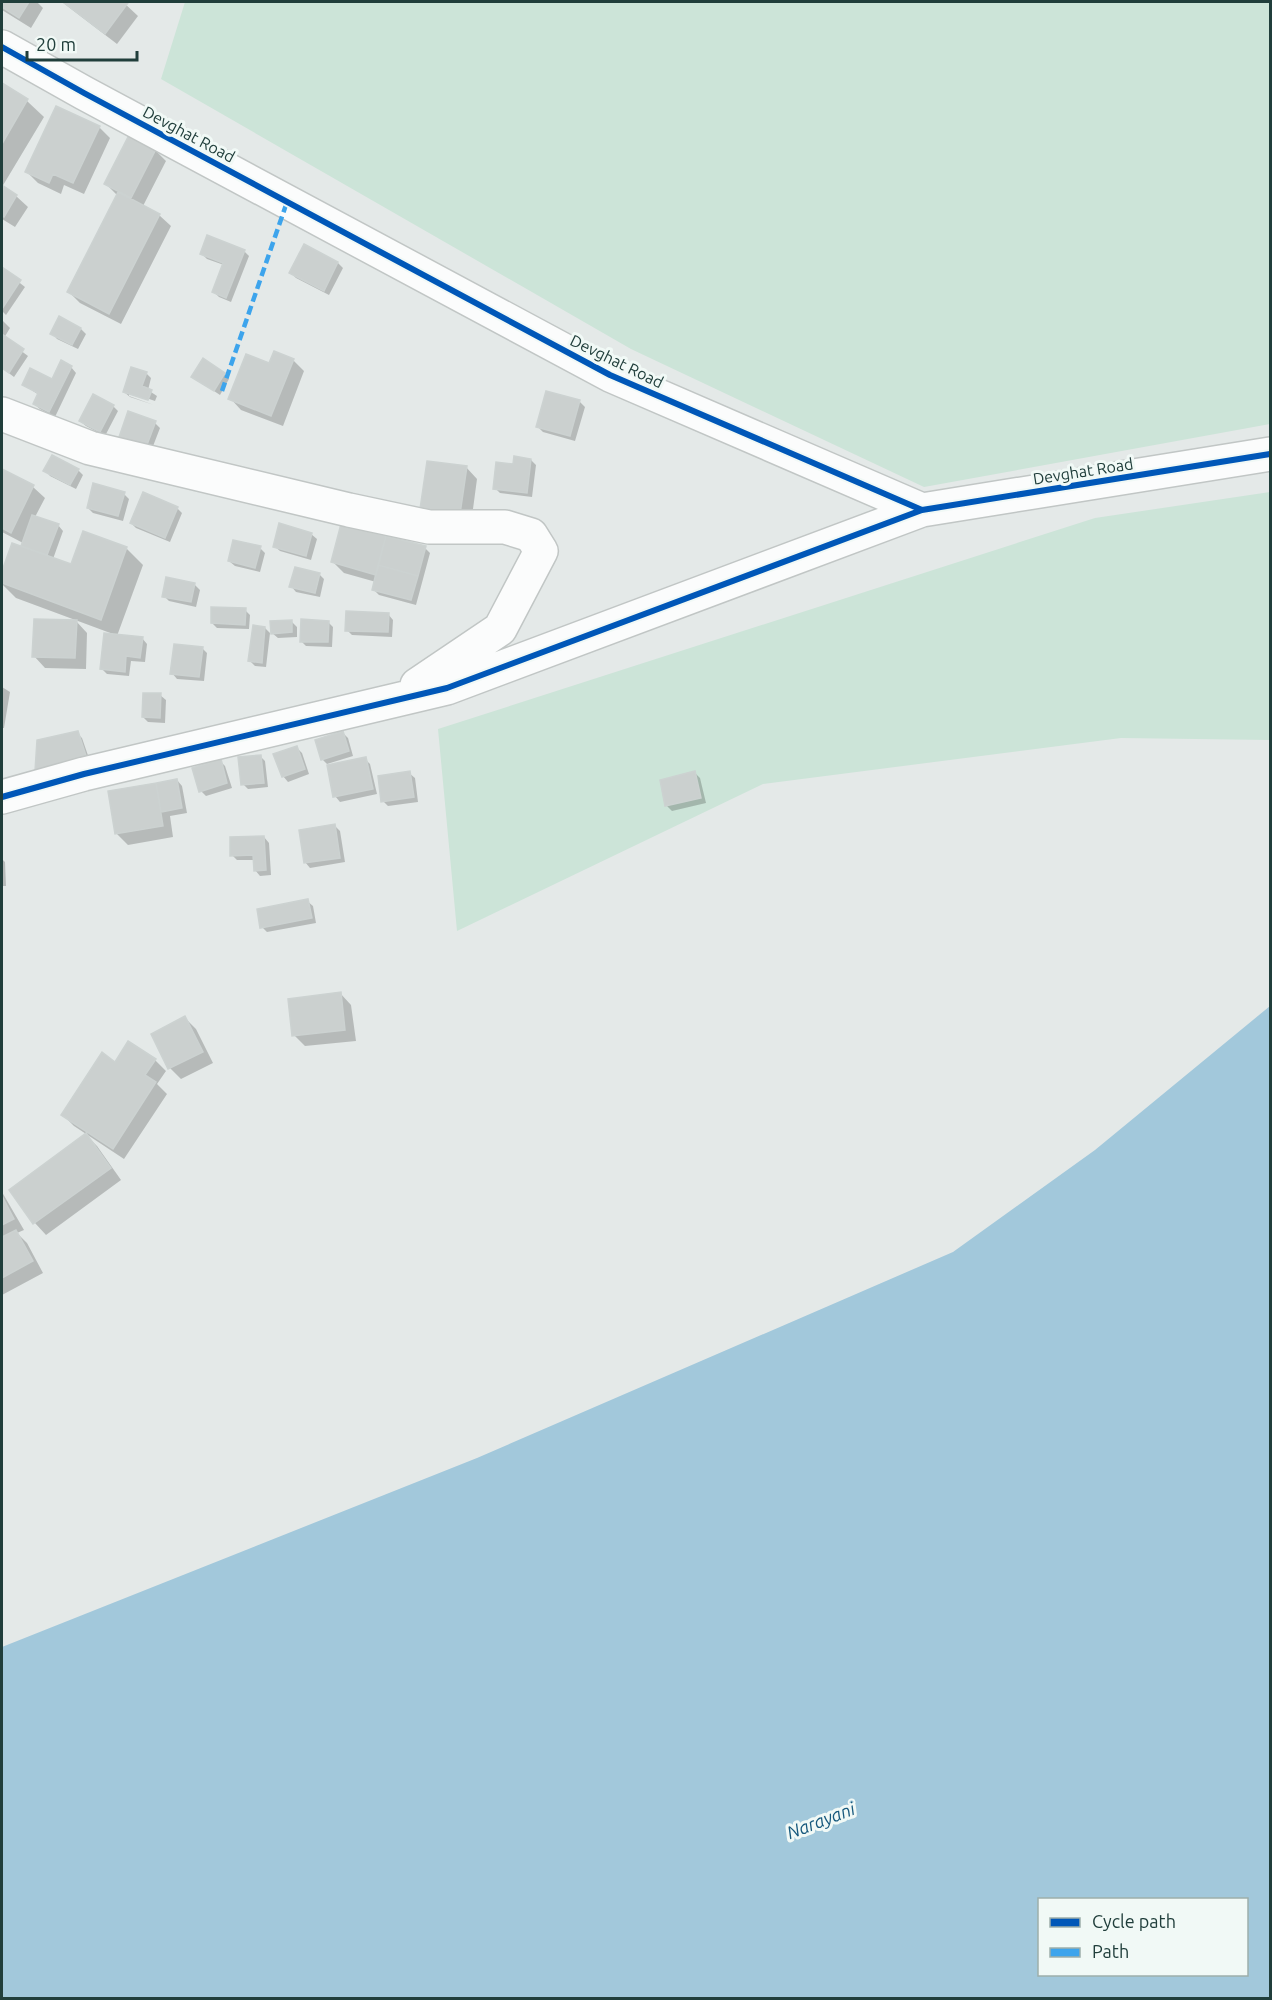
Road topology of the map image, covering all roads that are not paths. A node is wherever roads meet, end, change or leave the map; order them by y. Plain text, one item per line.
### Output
1 (2, 47) edge
2 (2, 414) edge
3 (1270, 454) edge
4 (922, 510) junction
5 (395, 700) junction
6 (2, 797) edge

1 - 4 street, Devghat Road
2 - 5 street
3 - 4 street, Devghat Road
4 - 5 street
5 - 6 street

